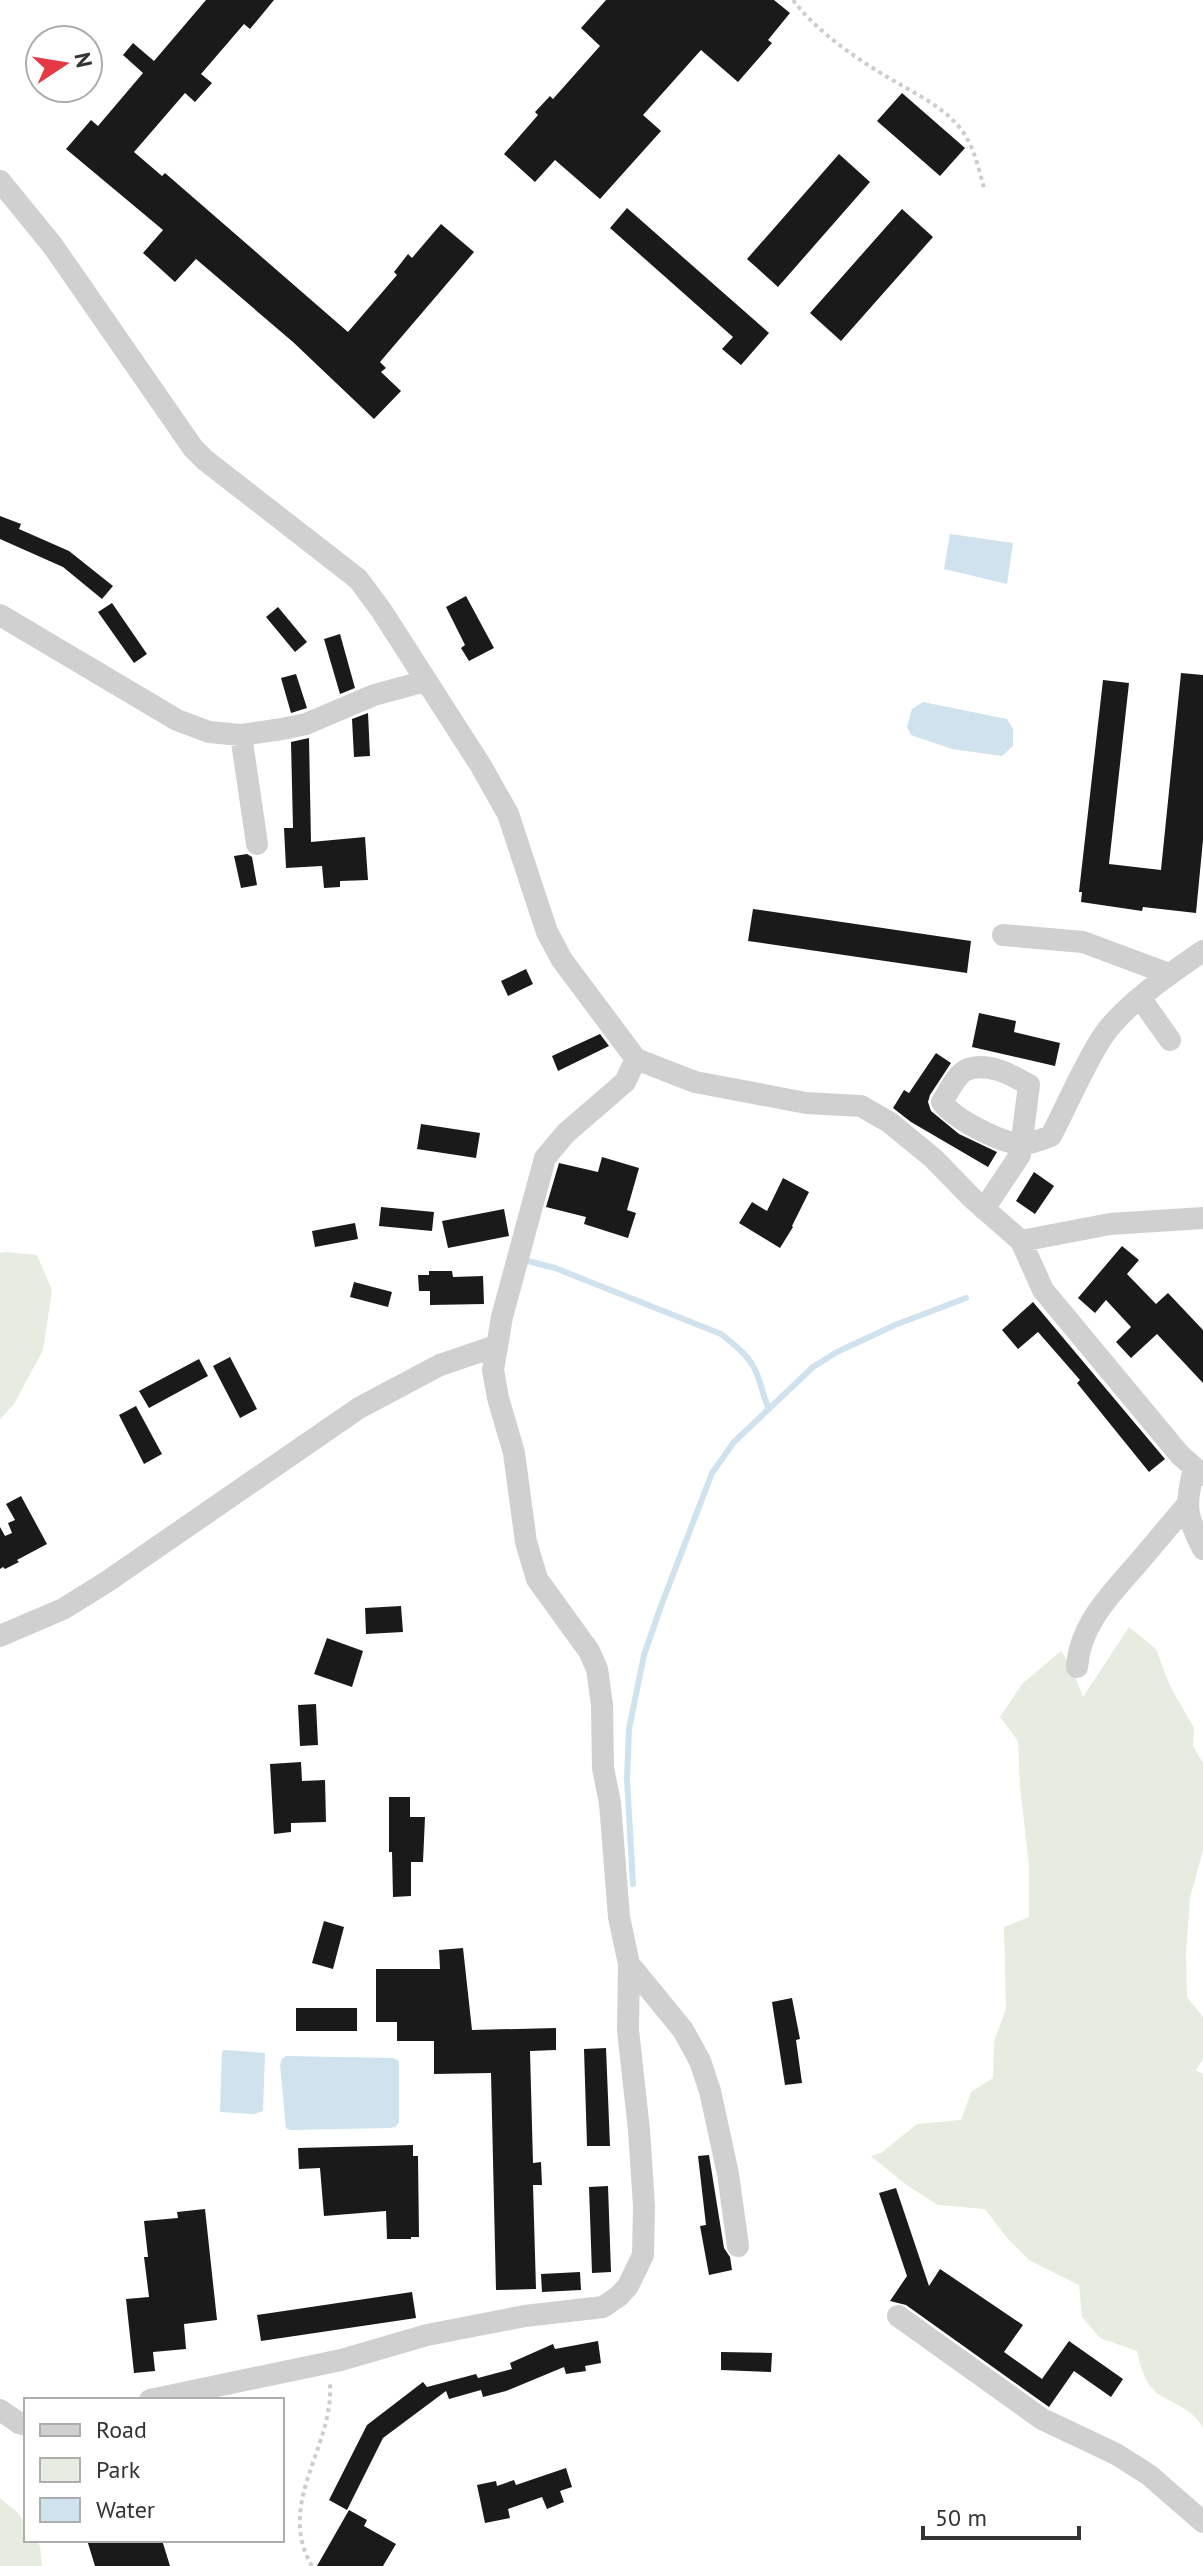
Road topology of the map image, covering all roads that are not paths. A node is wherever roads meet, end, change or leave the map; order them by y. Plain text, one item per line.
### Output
1 (0, 181) edge
2 (0, 615) edge
3 (426, 681) junction
4 (241, 735) junction
5 (257, 844) dead end
6 (1003, 935) dead end
7 (1203, 951) edge
8 (1169, 974) junction
9 (1141, 999) junction
10 (1170, 1040) dead end
11 (636, 1059) junction
12 (984, 1209) junction
13 (1203, 1218) edge
14 (1021, 1241) junction
15 (496, 1346) junction
16 (1198, 1471) edge
17 (1186, 1506) junction
18 (1203, 1549) edge
19 (0, 1636) edge
20 (1077, 1667) dead end
21 (629, 1964) junction
22 (738, 2246) dead end
23 (898, 2316) dead end
24 (159, 2398) edge
25 (0, 2410) edge
26 (24, 2424) edge
27 (1203, 2522) edge

1 - 3 street
2 - 4 street
3 - 4 street
3 - 11 street
4 - 5 street
6 - 8 street
7 - 8 street
8 - 9 street
9 - 10 street
9 - 12 street
11 - 12 street
11 - 15 street
12 - 14 street
13 - 14 street
14 - 16 street
15 - 19 street
15 - 21 street
16 - 17 street
17 - 18 street
17 - 20 street
21 - 22 street
21 - 24 street
23 - 27 street
25 - 26 street

